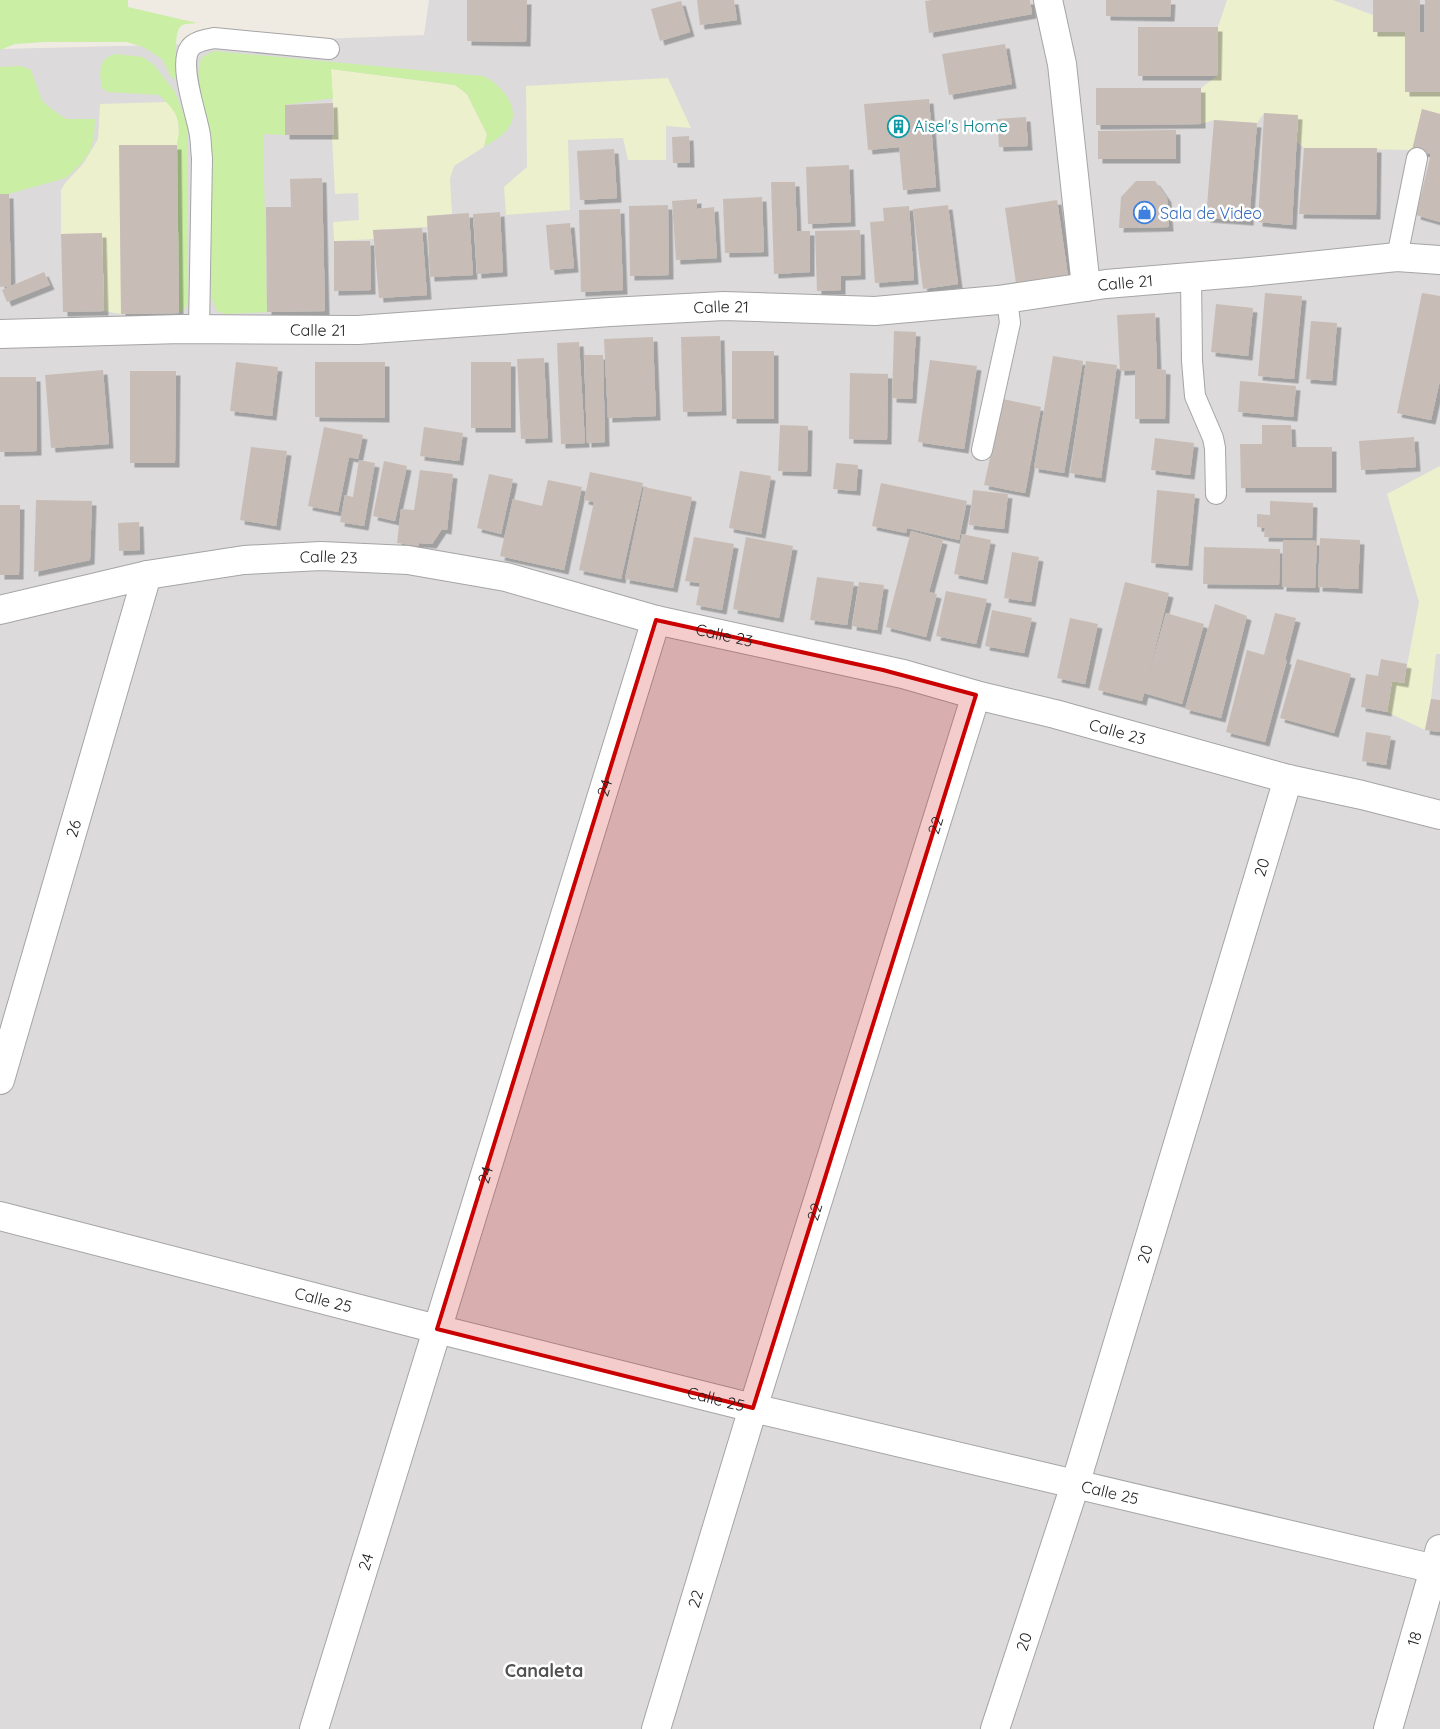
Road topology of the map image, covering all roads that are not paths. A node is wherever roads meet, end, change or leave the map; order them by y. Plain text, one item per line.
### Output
1 (1048, 0) edge
2 (329, 49) dead end
3 (1417, 158) dead end
4 (1397, 257) junction
5 (1440, 260) edge
6 (1191, 277) junction
7 (1086, 287) junction
8 (1007, 299) junction
9 (200, 328) junction
10 (0, 334) edge
11 (982, 450) dead end
12 (1216, 494) dead end
13 (147, 575) junction
14 (0, 610) edge
15 (656, 620) junction
16 (976, 695) junction
17 (1288, 779) junction
18 (1440, 815) edge
19 (0, 1080) edge
20 (0, 1216) edge
21 (437, 1329) junction
22 (753, 1408) junction
23 (1075, 1485) junction
24 (1438, 1559) edge
25 (314, 1729) edge
26 (656, 1729) edge
27 (995, 1729) edge
28 (1388, 1729) edge

1 - 7 street
2 - 9 lane
3 - 4 lane
4 - 5 street, Calle 21
4 - 6 street, Calle 21
6 - 7 street, Calle 21
6 - 12 lane
7 - 8 street, Calle 21
8 - 9 street, Calle 21
8 - 11 lane
9 - 10 street, Calle 21
13 - 14 street, Calle 23
13 - 15 street, Calle 23
13 - 19 street, 26
15 - 16 street, Calle 23
15 - 21 street, 24
16 - 17 street, Calle 23
16 - 22 street, 22
17 - 18 street, Calle 23
17 - 23 street, 20
20 - 21 street, Calle 25
21 - 22 street, Calle 25
21 - 25 street, 24
22 - 23 street, Calle 25
22 - 26 street, 22
23 - 24 street, Calle 25
23 - 27 street, 20
24 - 28 street, 18

